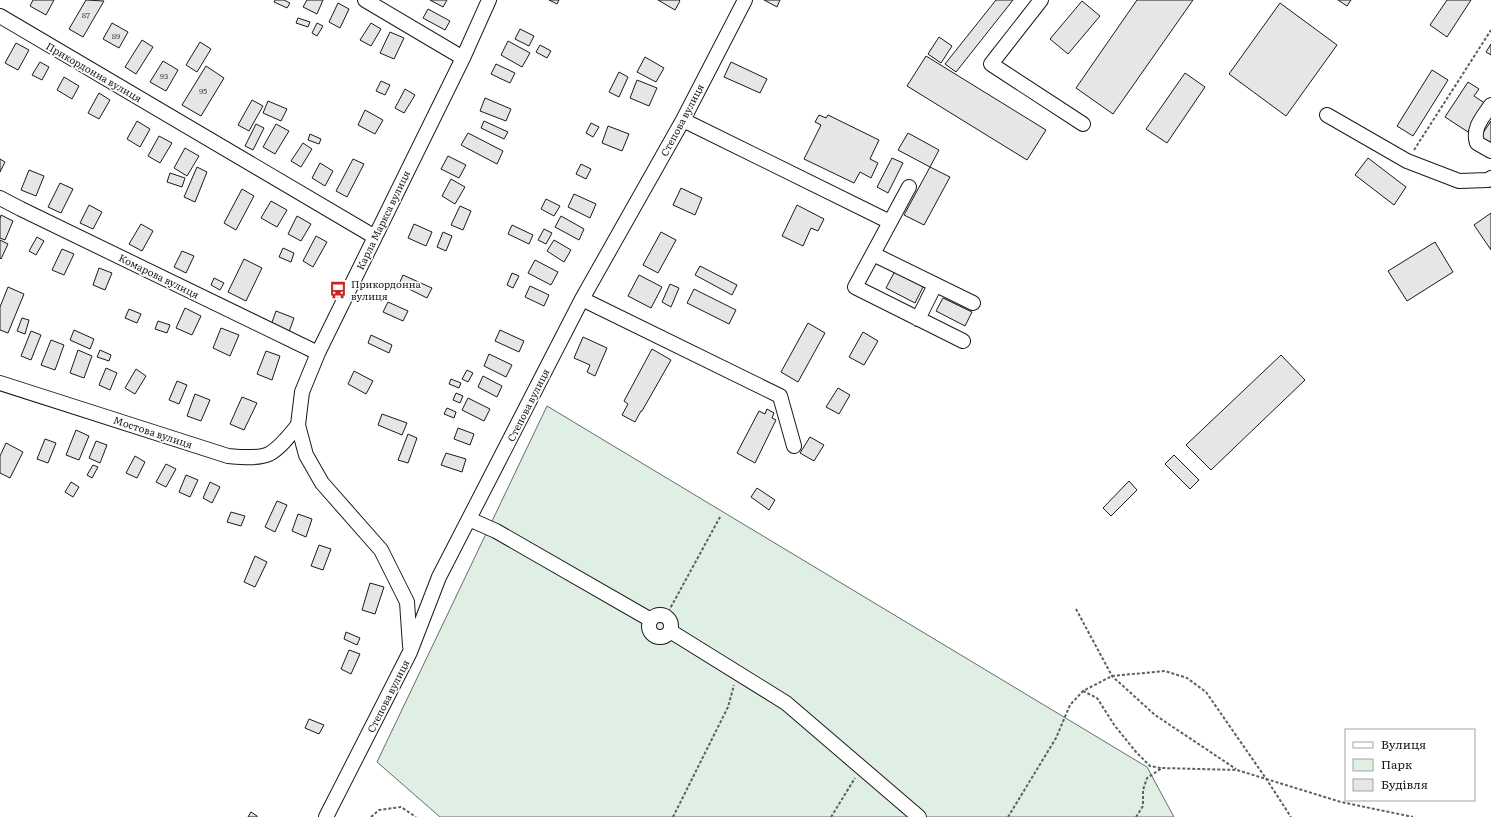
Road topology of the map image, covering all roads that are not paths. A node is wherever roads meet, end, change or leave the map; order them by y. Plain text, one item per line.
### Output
1 (365, 0) edge
2 (489, 0) edge
3 (745, 0) edge
4 (1041, 0) edge
5 (0, 16) edge
6 (463, 58) junction
7 (1491, 106) edge
8 (1327, 114) dead end
9 (683, 120) junction
10 (1083, 124) dead end
11 (1491, 151) edge
12 (1491, 178) edge
13 (909, 187) dead end
14 (0, 198) edge
15 (890, 222) junction
16 (375, 237) junction
17 (872, 254) junction
18 (935, 285) junction
19 (582, 299) junction
20 (973, 303) dead end
21 (918, 319) junction
22 (963, 341) dead end
23 (318, 353) junction
24 (0, 383) edge
25 (298, 426) junction
26 (794, 446) dead end
27 (469, 519) junction
28 (651, 620) junction
29 (670, 631) junction
30 (410, 652) junction
31 (326, 817) edge
32 (919, 817) edge

1 - 6 street
2 - 6 street, Карла Маркса вулиця
3 - 9 street, Степова вулиця
4 - 10 street
5 - 16 street, Прикордонна вулиця
6 - 16 street, Карла Маркса вулиця
7 - 11 street
8 - 12 street
9 - 15 street
9 - 19 street, Степова вулиця
13 - 15 street
14 - 23 street, Комарова вулиця
15 - 17 street
16 - 23 street, Карла Маркса вулиця
17 - 18 street
17 - 21 street
18 - 20 street
18 - 21 street
19 - 26 street
19 - 27 street, Степова вулиця
21 - 22 street
23 - 25 street, Карла Маркса вулиця
24 - 25 street, Мостова вулиця
25 - 30 street, Карла Маркса вулиця
27 - 28 street
27 - 30 street, Степова вулиця
28 - 29 street
28 - 29 street
29 - 32 street
30 - 31 street, Степова вулиця

